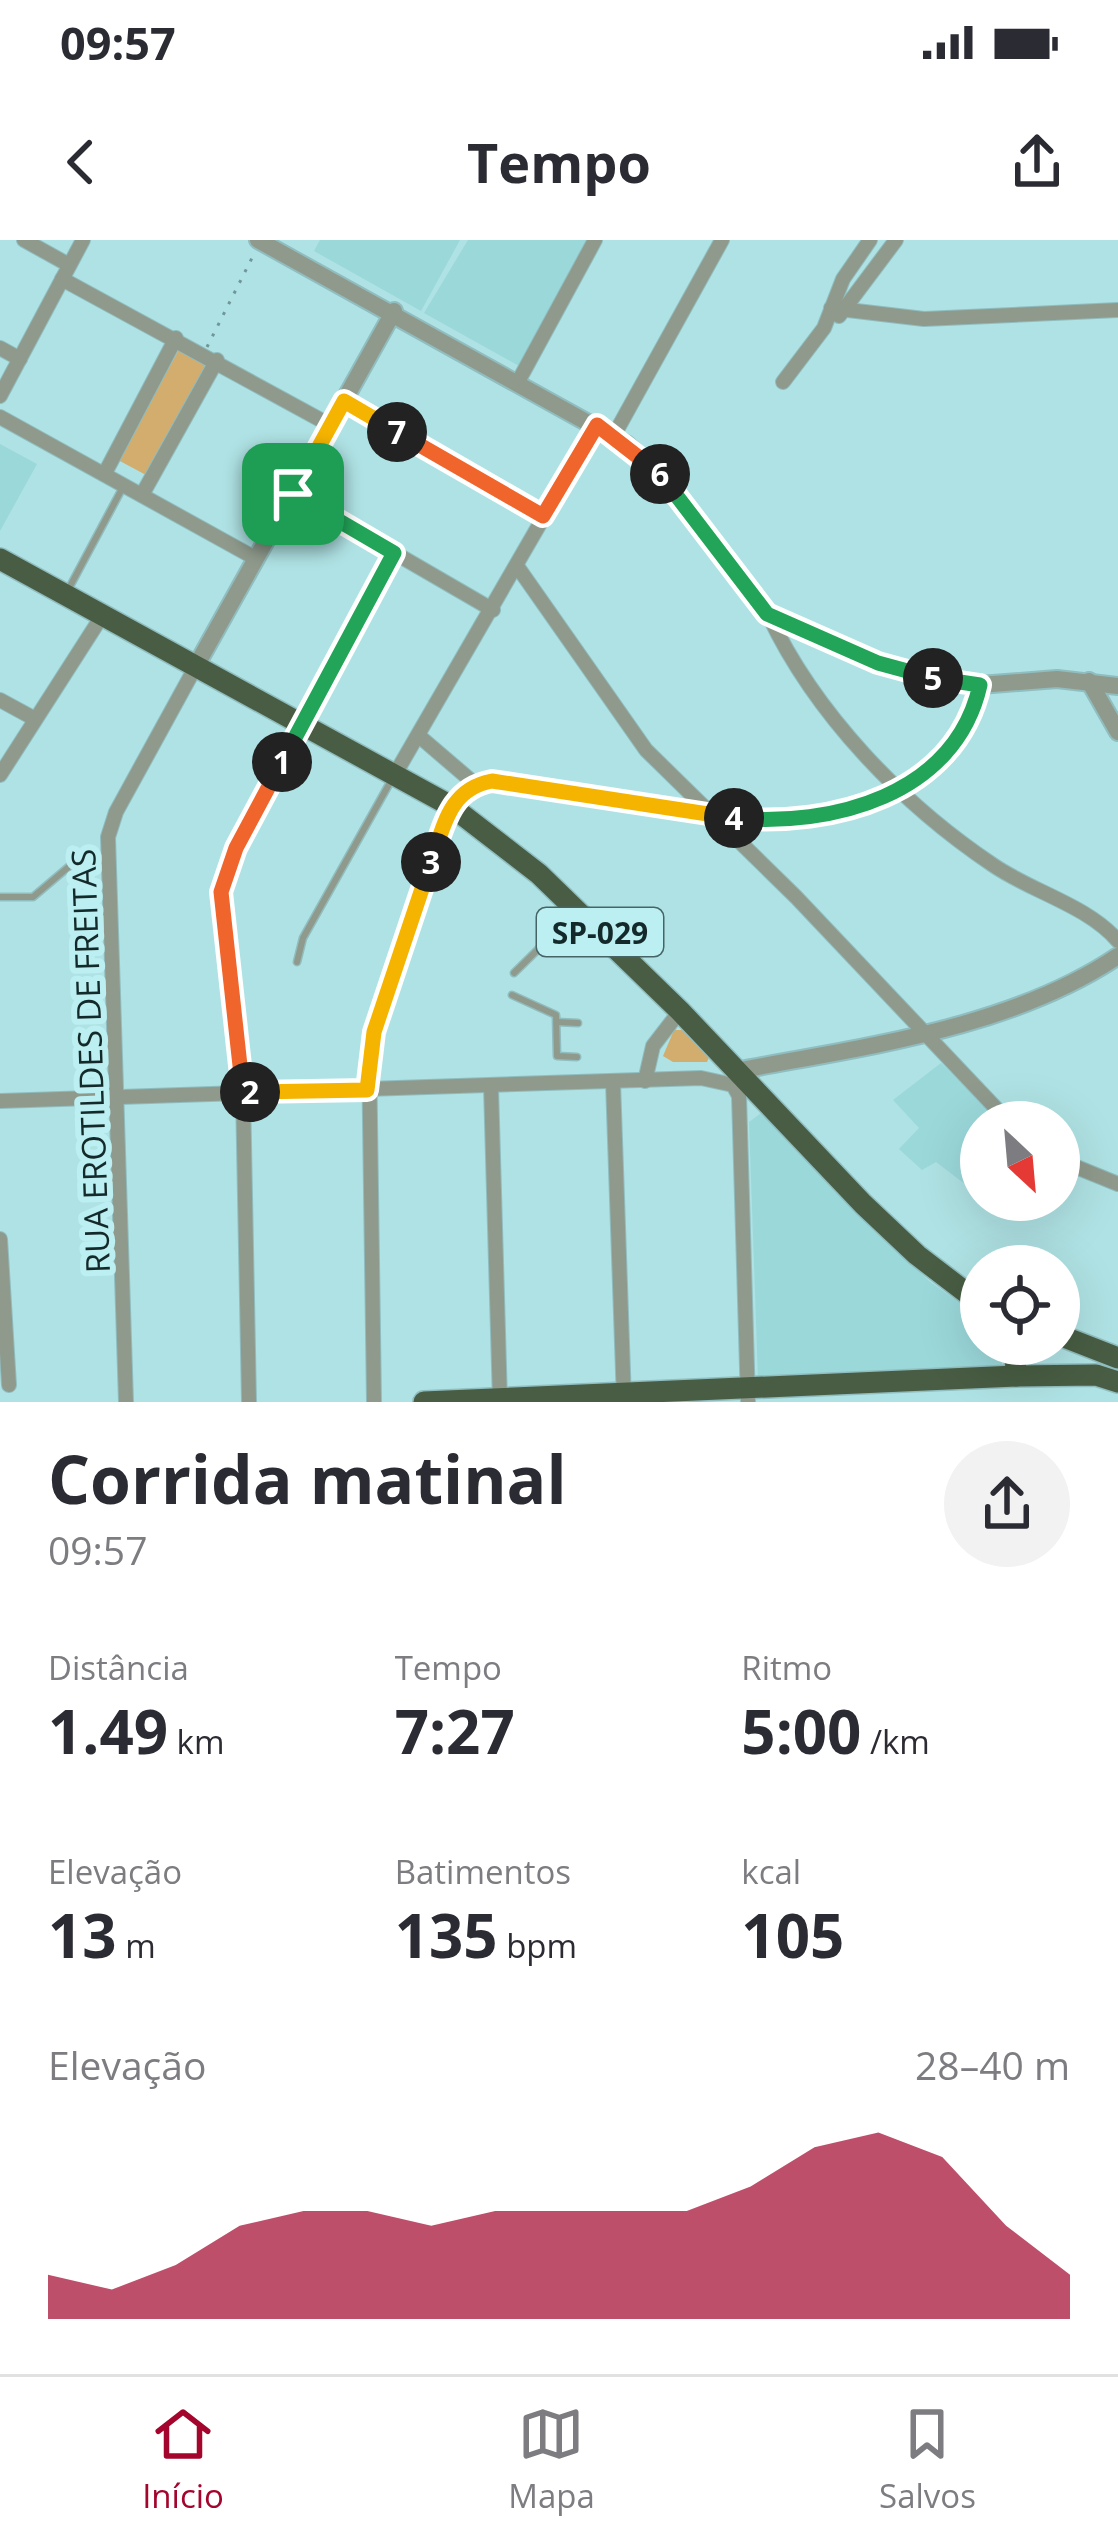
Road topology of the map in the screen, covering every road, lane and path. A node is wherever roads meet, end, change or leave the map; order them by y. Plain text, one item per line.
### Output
1 (24, 240) edge
2 (83, 240) edge
3 (595, 240) edge
4 (870, 240) edge
5 (896, 240) edge
6 (259, 241) edge
7 (714, 242) edge
8 (294, 248) edge
9 (66, 272) junction
10 (838, 310) junction
11 (1118, 310) edge
12 (394, 311) junction
13 (176, 338) junction
14 (0, 348) edge
15 (210, 356) junction
16 (20, 359) junction
17 (519, 380) junction
18 (783, 382) dead end
19 (0, 396) edge
20 (344, 401) junction
21 (0, 416) edge
22 (330, 425) junction
23 (597, 425) junction
24 (613, 436) junction
25 (105, 473) junction
26 (125, 484) junction
27 (142, 493) junction
28 (293, 494) junction
29 (543, 516) junction
30 (394, 553) junction
31 (256, 558) junction
32 (0, 560) edge
33 (517, 566) junction
34 (66, 596) junction
35 (493, 610) junction
36 (767, 614) junction
37 (102, 616) junction
38 (194, 668) junction
39 (1089, 681) junction
40 (980, 685) junction
41 (1118, 686) edge
42 (0, 700) edge
43 (35, 719) junction
44 (302, 725) junction
45 (1118, 732) edge
46 (419, 736) junction
47 (0, 775) edge
48 (394, 776) junction
49 (475, 784) junction
50 (899, 792) junction
51 (451, 806) junction
52 (711, 816) junction
53 (106, 860) junction
54 (0, 897) edge
55 (577, 911) junction
56 (1116, 934) edge
57 (297, 962) dead end
58 (1115, 962) edge
59 (514, 973) dead end
60 (512, 995) dead end
61 (680, 1011) junction
62 (556, 1022) junction
63 (578, 1023) dead end
64 (930, 1034) junction
65 (577, 1057) dead end
66 (734, 1078) junction
67 (645, 1081) junction
68 (613, 1082) junction
69 (491, 1087) junction
70 (367, 1090) junction
71 (243, 1093) junction
72 (120, 1097) junction
73 (0, 1101) edge
74 (990, 1101) edge
75 (1080, 1169) edge
76 (1118, 1184) edge
77 (0, 1239) edge
78 (960, 1288) edge
79 (1080, 1344) edge
80 (1118, 1358) edge
81 (1016, 1365) edge
82 (1055, 1365) edge
83 (1064, 1375) junction
84 (1016, 1376) junction
85 (1118, 1382) edge
86 (8, 1384) dead end
87 (752, 1395) edge
88 (624, 1398) edge
89 (500, 1400) edge
90 (126, 1402) edge
91 (249, 1402) edge
92 (374, 1402) edge
93 (424, 1402) edge

1 - 9 street
2 - 9 street
3 - 17 street
4 - 10 street
5 - 10 street
6 - 8 street
6 - 15 path
7 - 24 street
8 - 12 street
9 - 13 street
9 - 16 street
10 - 11 street
10 - 18 street
12 - 17 street
12 - 20 street
13 - 15 street
13 - 25 street
14 - 16 street
15 - 22 street
15 - 27 street
16 - 19 street
17 - 23 street
20 - 22 street
20 - 29 street
21 - 25 street
22 - 28 street
23 - 24 street
23 - 29 street
24 - 36 street
25 - 26 street
26 - 27 street
26 - 34 lane
27 - 31 street
28 - 30 street
28 - 31 street
29 - 33 street
30 - 35 street
30 - 44 street
31 - 38 street
32 - 34 highway, SP-029
33 - 35 street
33 - 52 street
34 - 37 highway, SP-029
35 - 46 street
36 - 40 street
36 - 50 street
37 - 38 highway, SP-029
37 - 43 street
38 - 44 highway, SP-029
38 - 53 street, RUA EROTILDES DE FREITAS
39 - 40 street
39 - 41 street
39 - 45 street
40 - 50 street
42 - 43 street
43 - 47 street
44 - 48 highway, SP-029
44 - 71 street
46 - 48 street
46 - 49 street
48 - 51 highway, SP-029
48 - 57 lane
49 - 51 street
49 - 52 street
50 - 52 street
50 - 56 street
51 - 55 highway, SP-029
51 - 70 street
52 - 64 street
53 - 54 lane
53 - 72 street, RUA EROTILDES DE FREITAS
55 - 59 lane
55 - 61 highway, SP-029
58 - 64 street
60 - 62 lane
61 - 66 highway, SP-029
61 - 67 street
62 - 63 lane
62 - 65 lane
64 - 66 street
64 - 74 street
66 - 67 street
66 - 78 highway, SP-029
66 - 87 street
67 - 68 street
68 - 69 street
68 - 88 street
69 - 70 street
69 - 89 street
70 - 71 street
70 - 92 street
71 - 72 street
71 - 91 street
72 - 73 street
72 - 90 street, RUA EROTILDES DE FREITAS
75 - 76 street
77 - 86 street
79 - 80 highway
81 - 84 highway
82 - 83 highway
83 - 84 highway
83 - 85 highway
84 - 87 highway
87 - 88 highway
88 - 89 highway
89 - 93 highway

